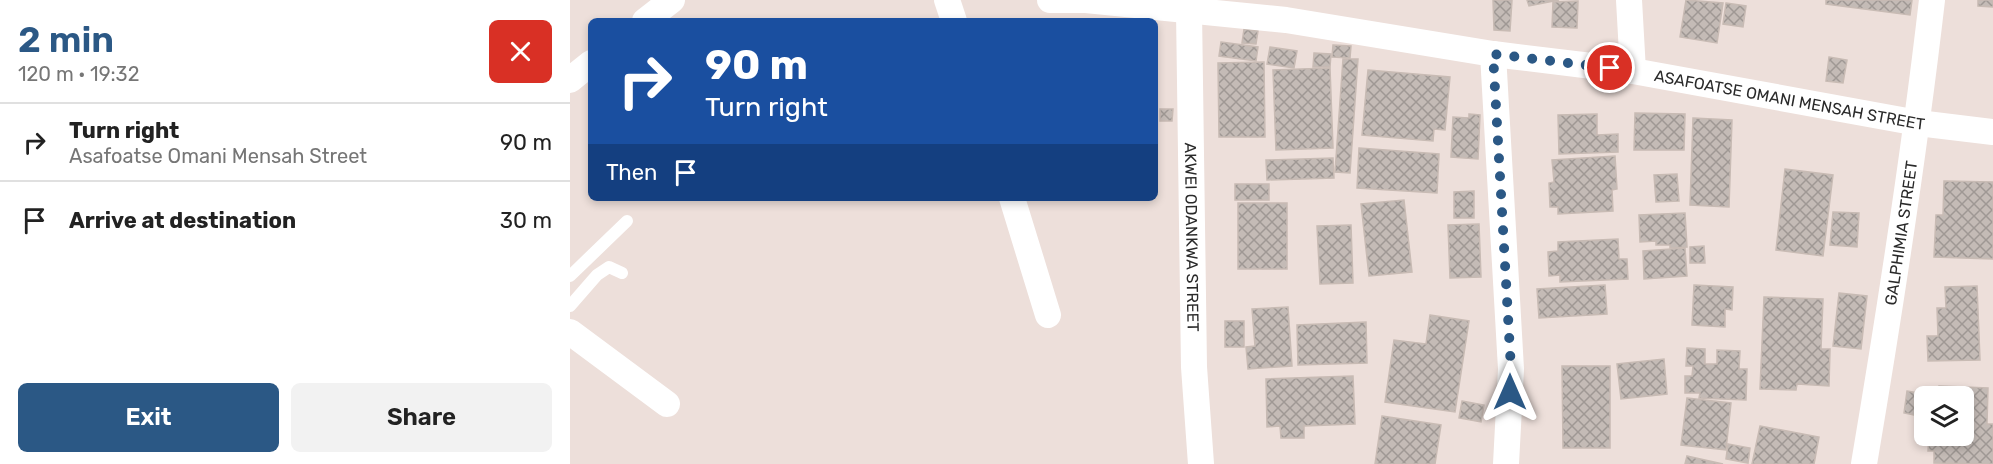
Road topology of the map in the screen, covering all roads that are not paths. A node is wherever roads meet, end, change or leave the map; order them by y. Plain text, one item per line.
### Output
1 (672, 0) edge
2 (947, 0) edge
3 (1050, 0) edge
4 (1629, 0) edge
5 (1932, 0) edge
6 (1285, 10) edge
7 (1190, 11) junction
8 (649, 18) edge
9 (953, 18) edge
10 (1493, 54) junction
11 (588, 65) edge
12 (1633, 71) junction
13 (570, 80) edge
14 (1918, 123) junction
15 (1993, 132) edge
16 (1013, 201) edge
17 (627, 221) dead end
18 (622, 273) dead end
19 (570, 276) edge
20 (570, 306) edge
21 (1048, 315) dead end
22 (570, 332) edge
23 (668, 404) dead end
24 (1201, 464) edge
25 (1506, 464) edge
26 (1864, 464) edge

1 - 8 street
2 - 9 street
3 - 7 street, ASAFOATSE OMANI MENSAH STREET
4 - 12 street
5 - 14 street, GALPHIMIA STREET
6 - 7 street, ASAFOATSE OMANI MENSAH STREET
6 - 10 street, ASAFOATSE OMANI MENSAH STREET
7 - 24 street, AKWEI ODANKWA STREET
10 - 12 street, ASAFOATSE OMANI MENSAH STREET
10 - 25 street
11 - 13 street
12 - 14 street, ASAFOATSE OMANI MENSAH STREET
14 - 15 street, ASAFOATSE OMANI MENSAH STREET
14 - 26 street, GALPHIMIA STREET
16 - 21 street
17 - 19 lane
18 - 20 lane
22 - 23 street

